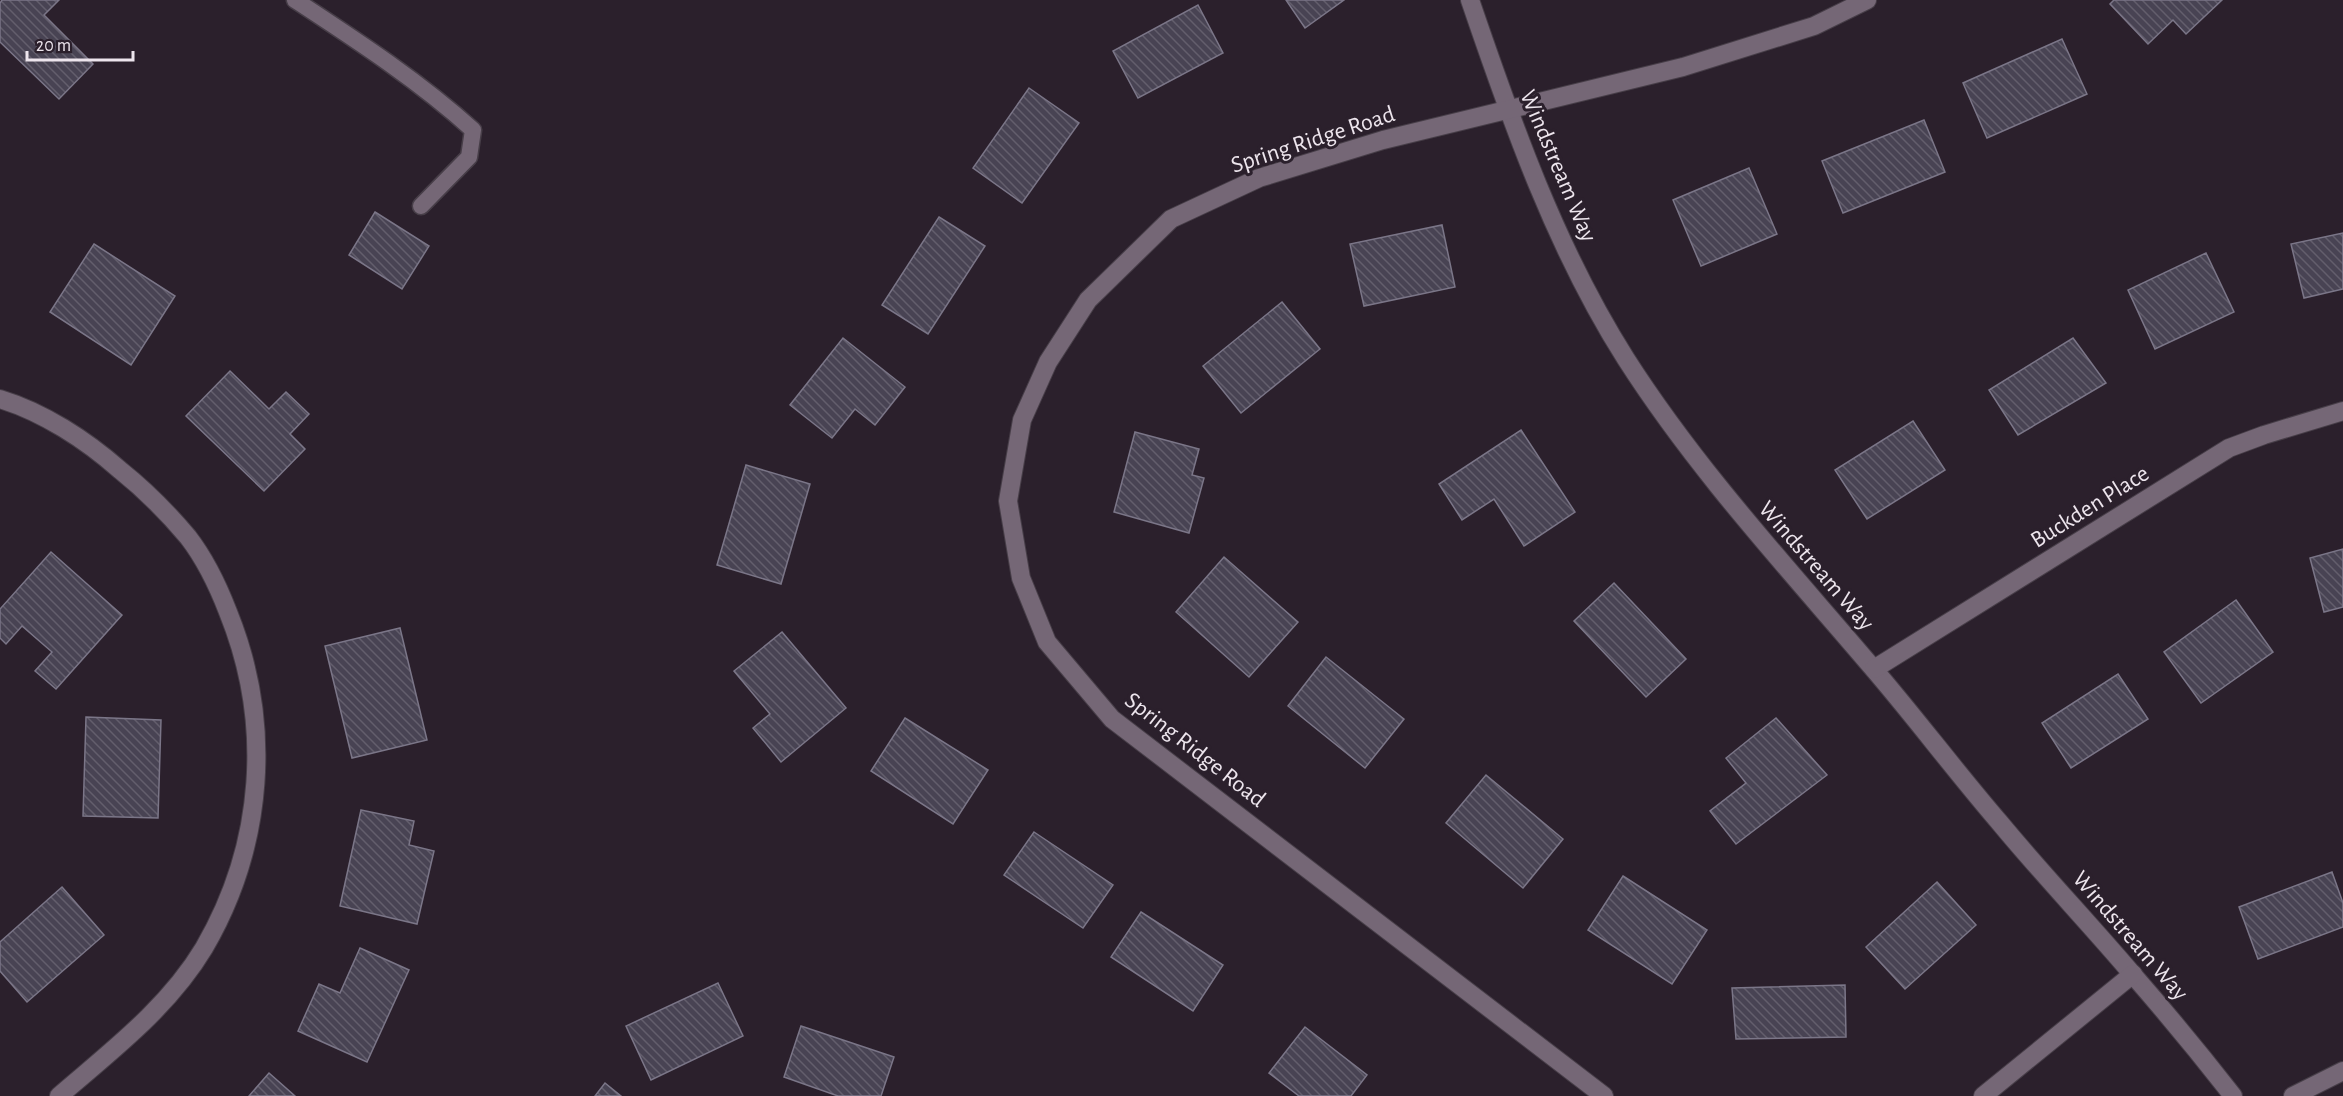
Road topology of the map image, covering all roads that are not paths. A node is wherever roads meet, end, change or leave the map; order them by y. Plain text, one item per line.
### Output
1 (295, 0) edge
2 (1470, 0) edge
3 (1867, 0) edge
4 (1507, 110) junction
5 (421, 206) dead end
6 (0, 399) edge
7 (2343, 411) edge
8 (1874, 669) junction
9 (2133, 974) junction
10 (2343, 1071) edge
11 (59, 1096) edge
12 (1604, 1096) edge
13 (1983, 1096) edge
14 (2233, 1096) edge
15 (2293, 1096) edge

1 - 5 lane
2 - 4 street, Windstream Way
3 - 4 street, Spring Ridge Road
4 - 8 street, Windstream Way
4 - 12 street, Spring Ridge Road
6 - 11 street
7 - 8 street, Buckden Place
8 - 9 street, Windstream Way
9 - 13 street
9 - 14 street, Windstream Way
10 - 15 street

